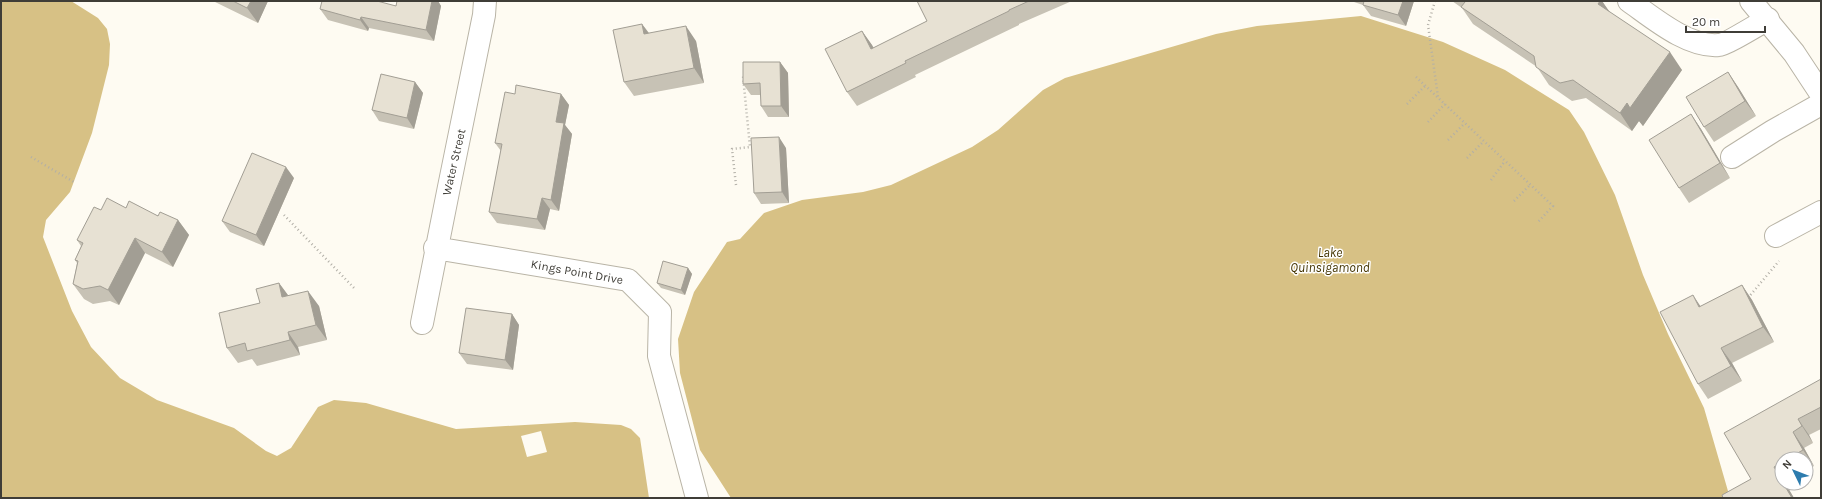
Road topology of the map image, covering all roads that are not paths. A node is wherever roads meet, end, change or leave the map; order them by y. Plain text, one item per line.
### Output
1 (485, 1) edge
2 (1629, 1) edge
3 (1751, 1) edge
4 (1768, 19) junction
5 (1821, 94) edge
6 (1821, 104) edge
7 (1732, 157) dead end
8 (1821, 212) edge
9 (1780, 246) road end
10 (436, 248) junction
11 (422, 323) dead end
12 (697, 498) edge

1 - 10 street, Water Street
2 - 4 street
3 - 4 street
4 - 5 street
6 - 7 street
8 - 9 street
10 - 11 street, Water Street
10 - 12 street, Kings Point Drive

